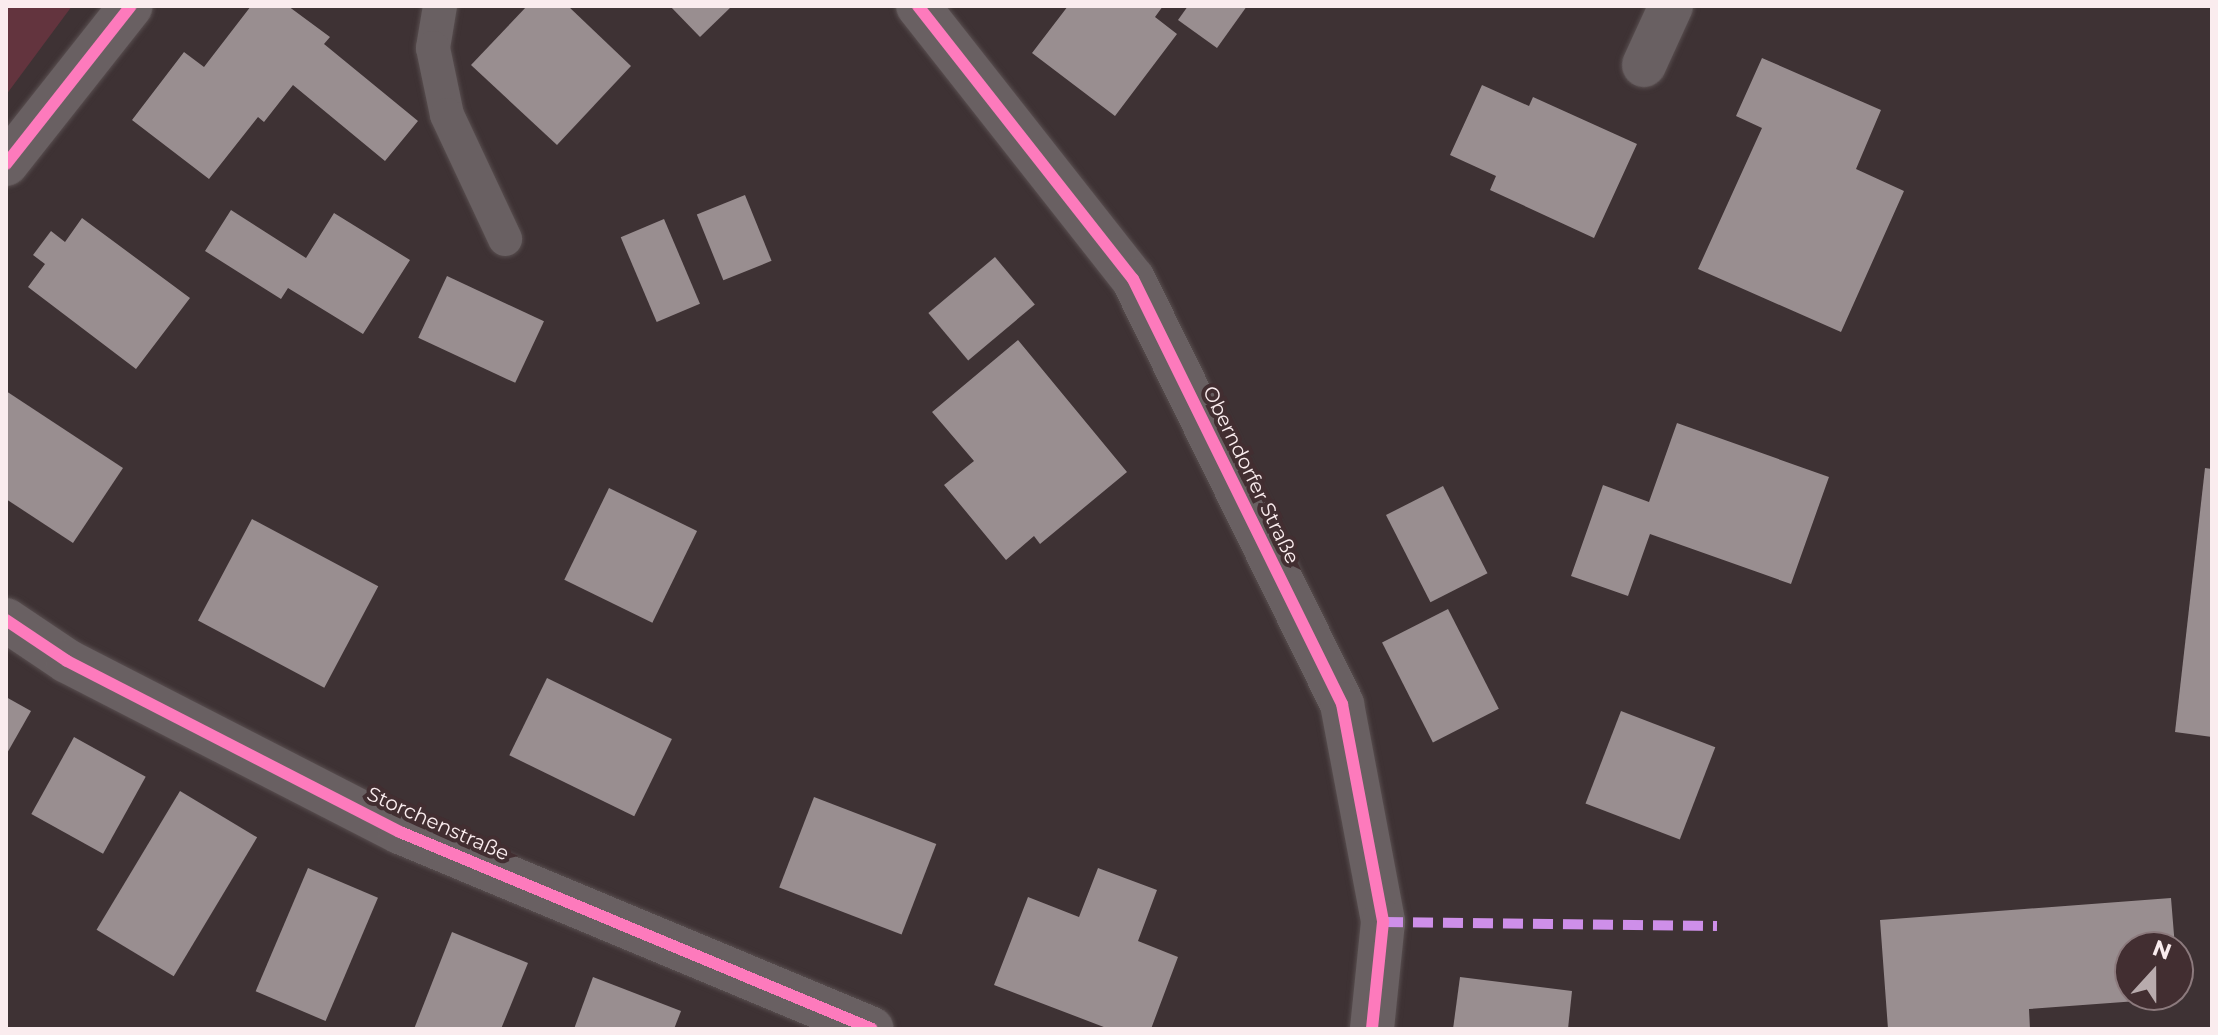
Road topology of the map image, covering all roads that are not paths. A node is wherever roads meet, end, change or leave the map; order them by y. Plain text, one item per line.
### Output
1 (131, 6) edge
2 (440, 6) edge
3 (918, 6) edge
4 (1671, 6) edge
5 (1644, 65) dead end
6 (6, 164) edge
7 (505, 239) dead end
8 (6, 620) edge
9 (872, 1029) edge
10 (1372, 1029) edge

1 - 6 street
2 - 7 lane
3 - 10 street, Oberndorfer Straße
4 - 5 street
8 - 9 street, Storchenstraße

